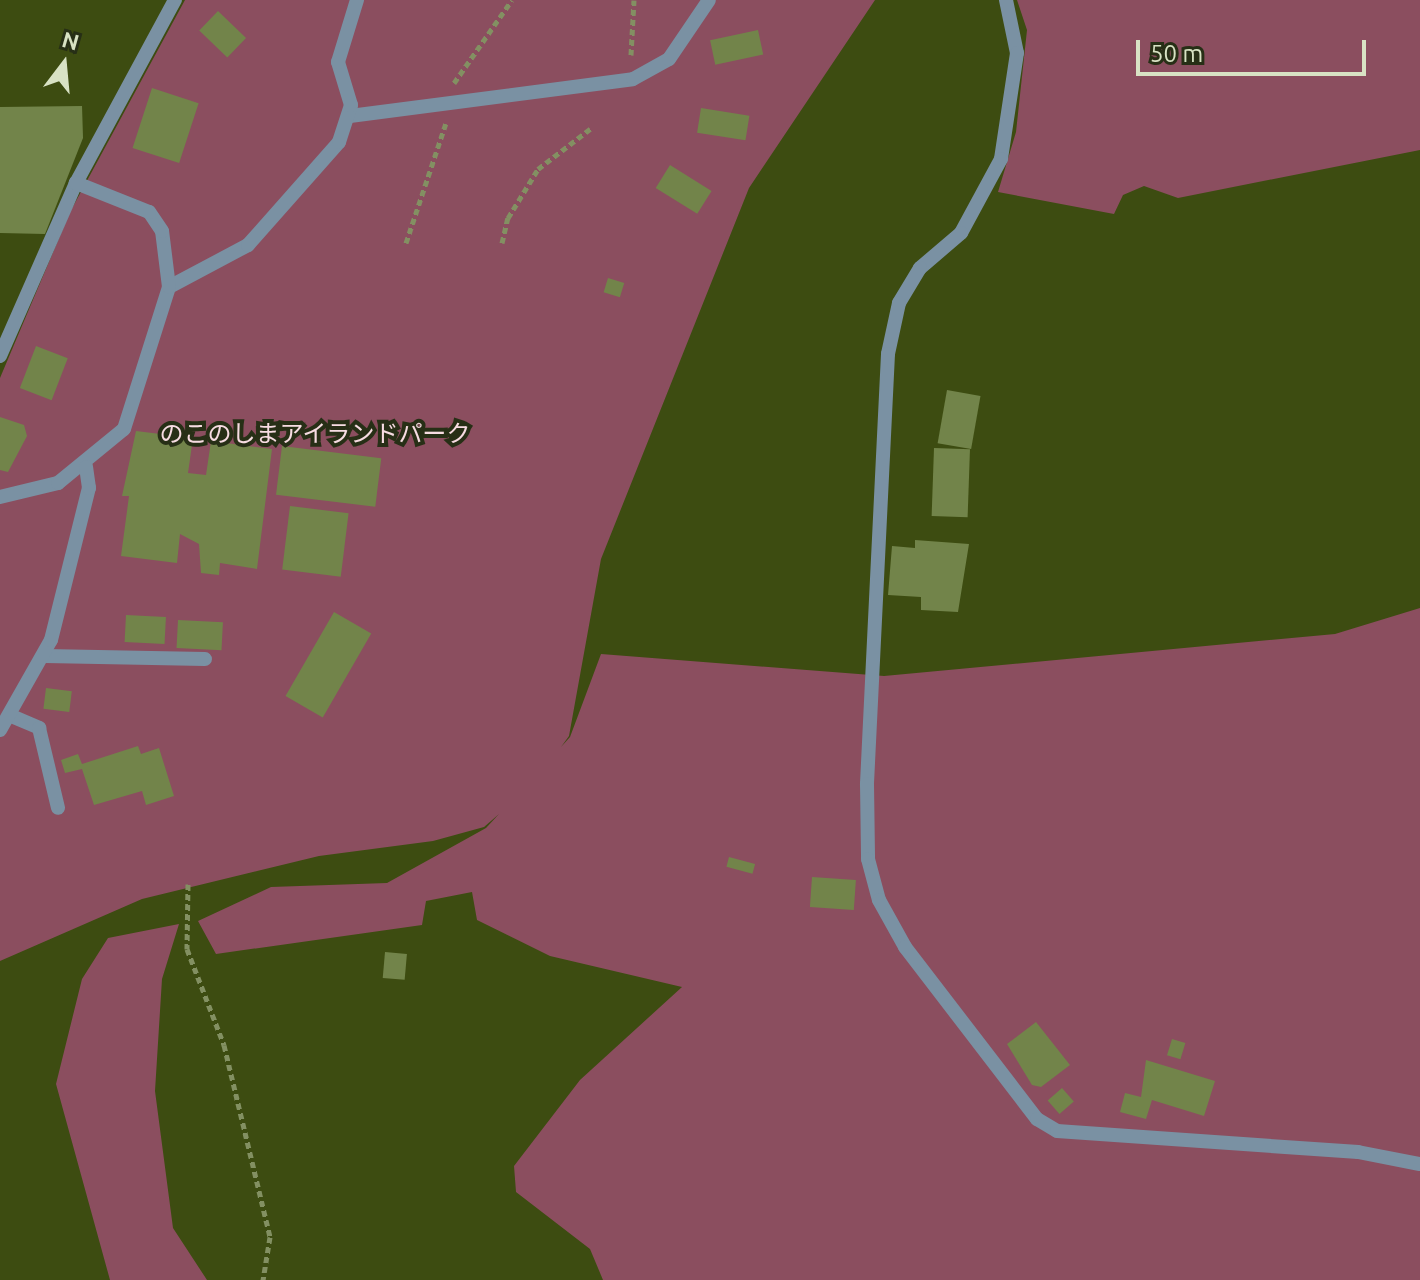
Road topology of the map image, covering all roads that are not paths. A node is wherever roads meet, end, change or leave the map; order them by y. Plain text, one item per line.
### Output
1 (175, 0) edge
2 (357, 0) edge
3 (709, 0) edge
4 (1006, 0) edge
5 (350, 116) junction
6 (76, 183) junction
7 (169, 287) junction
8 (0, 356) edge
9 (86, 467) junction
10 (0, 497) edge
11 (45, 656) junction
12 (205, 659) dead end
13 (9, 715) junction
14 (0, 730) edge
15 (58, 808) dead end
16 (1420, 1164) edge

1 - 6 street
2 - 5 street
3 - 5 street
4 - 16 street
5 - 7 street
6 - 7 street
6 - 8 street
7 - 9 street
9 - 10 street
9 - 11 street
11 - 12 street
11 - 13 street
13 - 14 street
13 - 15 street

